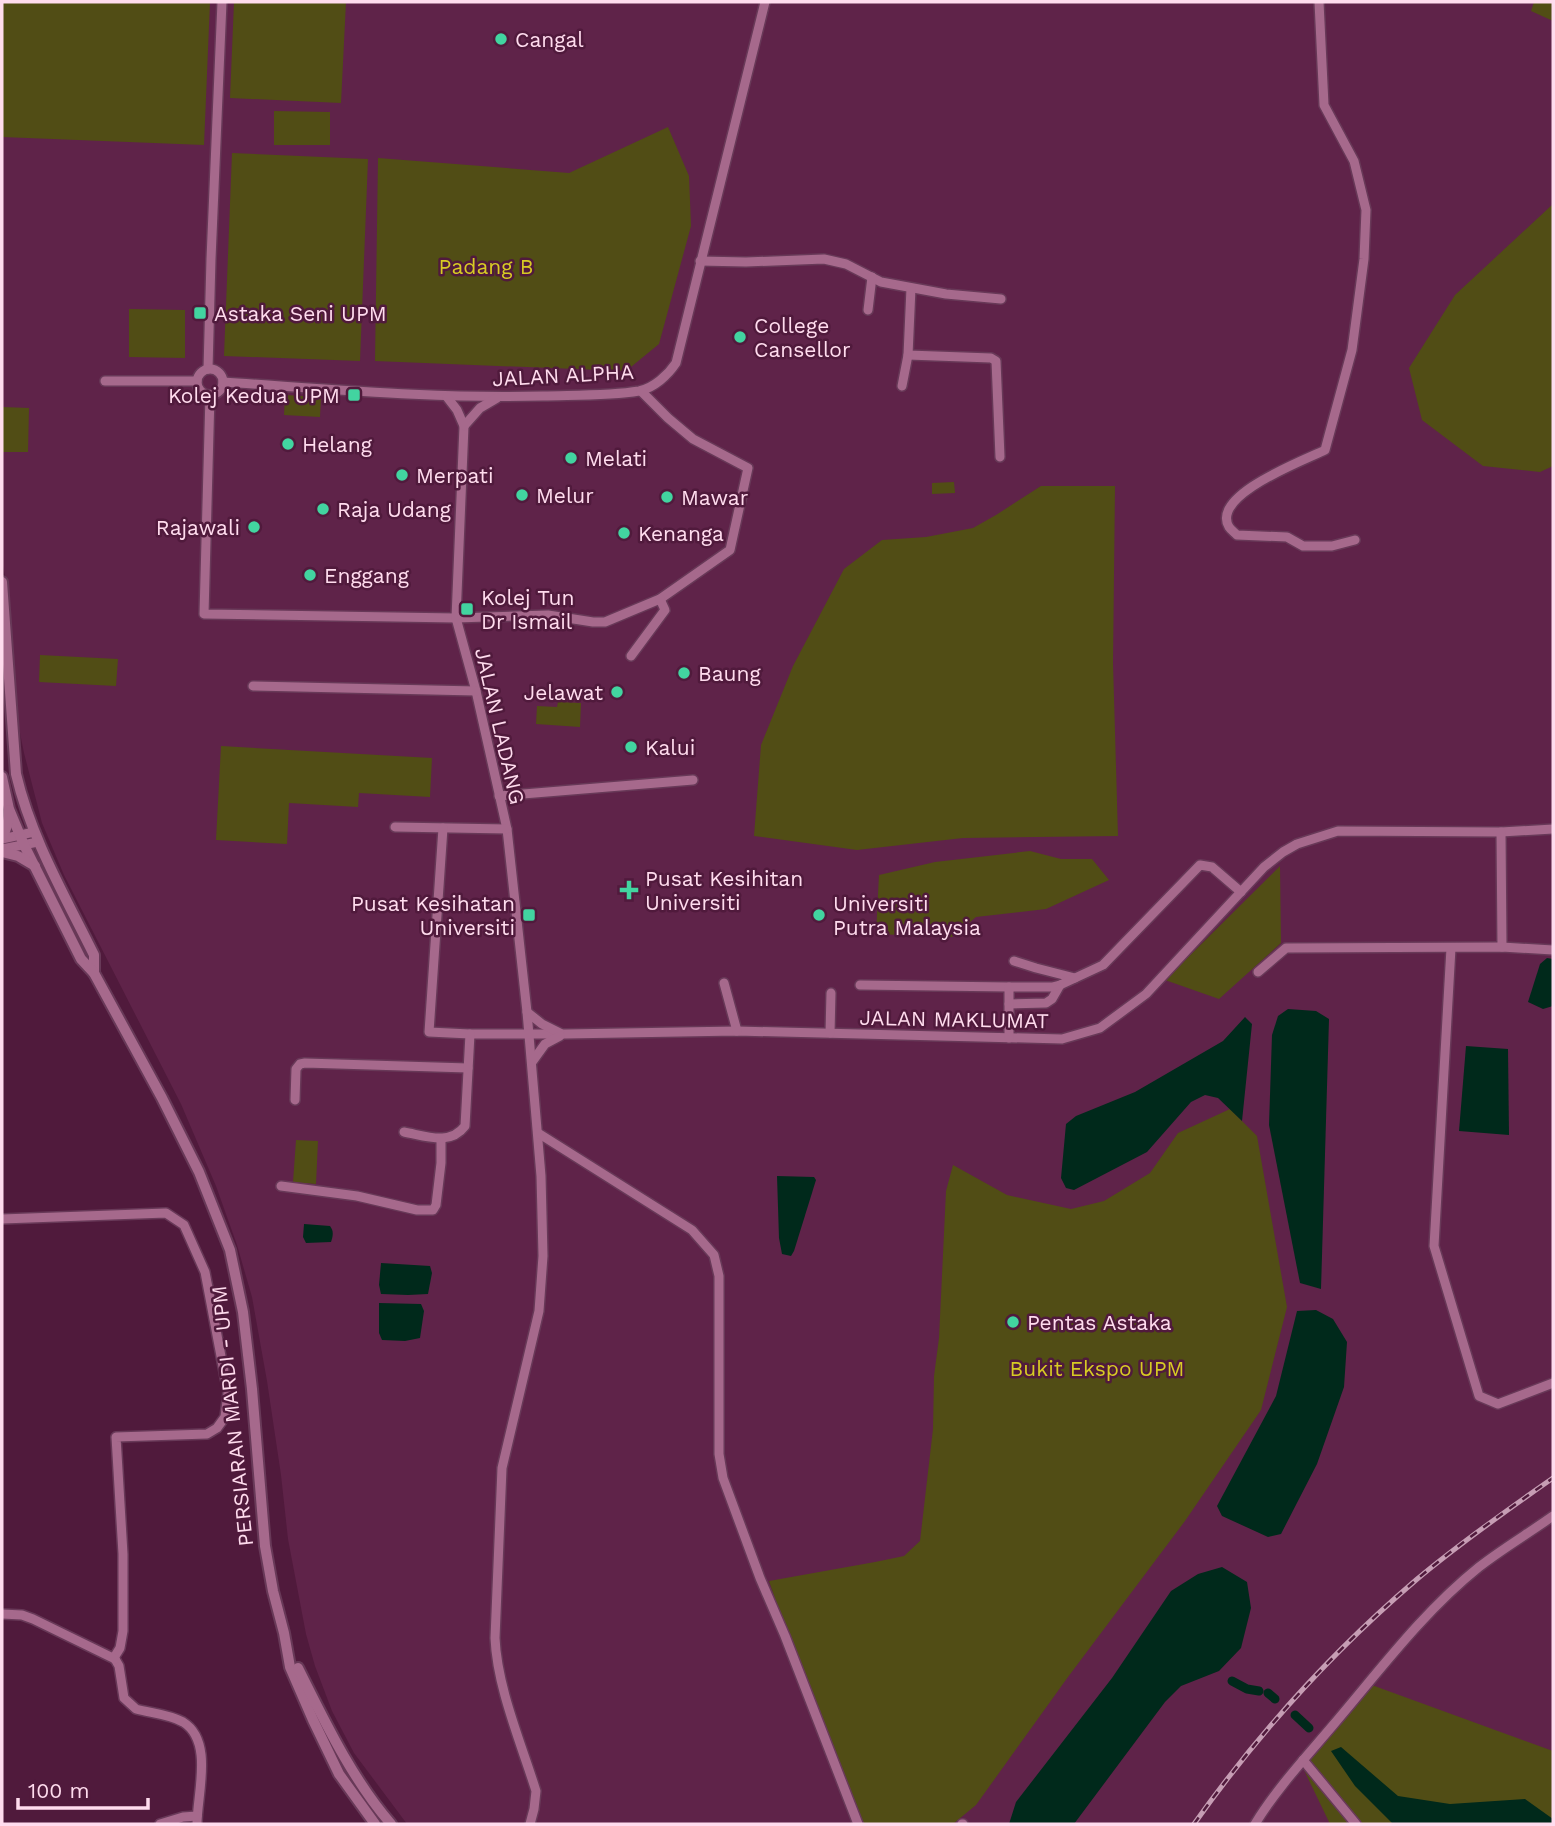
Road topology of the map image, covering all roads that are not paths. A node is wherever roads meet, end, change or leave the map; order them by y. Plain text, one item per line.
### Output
1 (222, 2) edge
2 (765, 2) edge
3 (1319, 2) edge
4 (700, 261) junction
5 (872, 277) junction
6 (911, 288) junction
7 (1001, 299) dead end
8 (868, 310) dead end
9 (908, 355) junction
10 (208, 369) junction
11 (105, 381) dead end
12 (197, 381) junction
13 (223, 382) junction
14 (902, 386) dead end
15 (641, 391) junction
16 (210, 395) junction
17 (447, 397) junction
18 (498, 397) junction
19 (464, 426) junction
20 (1000, 457) dead end
21 (1356, 540) dead end
22 (2, 582) edge
23 (660, 599) junction
24 (456, 618) junction
25 (631, 656) dead end
26 (253, 686) dead end
27 (476, 691) junction
28 (2, 777) edge
29 (693, 780) dead end
30 (499, 796) junction
31 (9, 809) junction
32 (395, 827) dead end
33 (443, 828) junction
34 (1553, 829) edge
35 (507, 830) junction
36 (1501, 832) junction
37 (36, 837) junction
38 (2, 838) edge
39 (22, 840) junction
40 (2, 850) edge
41 (35, 866) junction
42 (1241, 892) junction
43 (1502, 947) junction
44 (1451, 948) junction
45 (1553, 950) edge
46 (1014, 961) dead end
47 (1258, 972) dead end
48 (94, 973) junction
49 (1075, 978) junction
50 (724, 983) dead end
51 (860, 985) dead end
52 (1060, 985) junction
53 (1009, 987) junction
54 (831, 993) dead end
55 (1009, 1004) junction
56 (527, 1012) junction
57 (737, 1031) junction
58 (831, 1033) junction
59 (470, 1034) junction
60 (529, 1034) junction
61 (565, 1034) junction
62 (1009, 1038) junction
63 (532, 1062) junction
64 (468, 1068) junction
65 (295, 1100) dead end
66 (404, 1132) dead end
67 (538, 1133) junction
68 (441, 1139) junction
69 (281, 1186) dead end
70 (2, 1219) edge
71 (1553, 1383) edge
72 (1553, 1516) edge
73 (2, 1614) edge
74 (284, 1633) junction
75 (117, 1653) junction
76 (1303, 1760) junction
77 (197, 1820) edge
78 (160, 1824) edge
79 (374, 1824) edge
80 (391, 1824) edge
81 (530, 1824) edge
82 (858, 1824) edge
83 (1255, 1824) edge
84 (1356, 1824) edge

1 - 10 street
2 - 4 street, JALAN ALPHA
3 - 21 street
4 - 5 street
4 - 15 street, JALAN ALPHA
5 - 6 street
5 - 8 street
6 - 7 street
6 - 9 street
9 - 14 street
9 - 20 street
10 - 12 street
10 - 13 street
11 - 12 street
12 - 16 street
13 - 16 street
13 - 17 street, JALAN ALPHA
15 - 18 street, JALAN ALPHA
15 - 23 street
16 - 24 street
17 - 18 street, JALAN ALPHA
17 - 19 street
18 - 19 street
19 - 24 street, JALAN LADANG
22 - 37 street, PERSIARAN MARDI - UPM
23 - 24 street
23 - 25 street
24 - 27 street, JALAN LADANG
26 - 27 street
27 - 30 street, JALAN LADANG
28 - 31 street, PERSIARAN MARDI - UPM
29 - 30 street
30 - 35 street, JALAN LADANG
31 - 38 street
31 - 39 street, PERSIARAN MARDI - UPM
32 - 33 street
33 - 35 street
33 - 59 street, JALAN MAKLUMAT
34 - 36 street, JALAN MAKLUMAT
35 - 56 street, JALAN LADANG
36 - 42 street, JALAN MAKLUMAT
36 - 43 street
37 - 39 street
37 - 48 street, PERSIARAN MARDI - UPM
38 - 39 street
39 - 40 street
39 - 41 street, PERSIARAN MARDI - UPM
40 - 41 street
41 - 48 street, PERSIARAN MARDI - UPM
42 - 49 street
42 - 62 street, JALAN MAKLUMAT
43 - 44 street
43 - 45 street
44 - 47 street
44 - 71 street
46 - 49 street
48 - 74 street, PERSIARAN MARDI - UPM
49 - 52 street
50 - 57 street
51 - 53 street
52 - 53 street
52 - 55 street
53 - 55 street
54 - 58 street
55 - 62 street
56 - 60 street, JALAN LADANG
56 - 61 street
57 - 58 street, JALAN MAKLUMAT
57 - 61 street, JALAN MAKLUMAT
58 - 62 street, JALAN MAKLUMAT
59 - 60 street, JALAN MAKLUMAT
59 - 64 street
60 - 61 street, JALAN MAKLUMAT
60 - 63 street, JALAN LADANG
61 - 63 street
63 - 67 street, JALAN LADANG
64 - 65 street
64 - 68 street
66 - 68 street
67 - 81 street, JALAN LADANG
67 - 82 street
68 - 69 street
70 - 75 street
72 - 76 street
73 - 75 street
74 - 79 street, PERSIARAN MARDI - UPM
74 - 80 street, PERSIARAN MARDI - UPM
75 - 77 street
76 - 83 street
76 - 84 street
77 - 78 street

